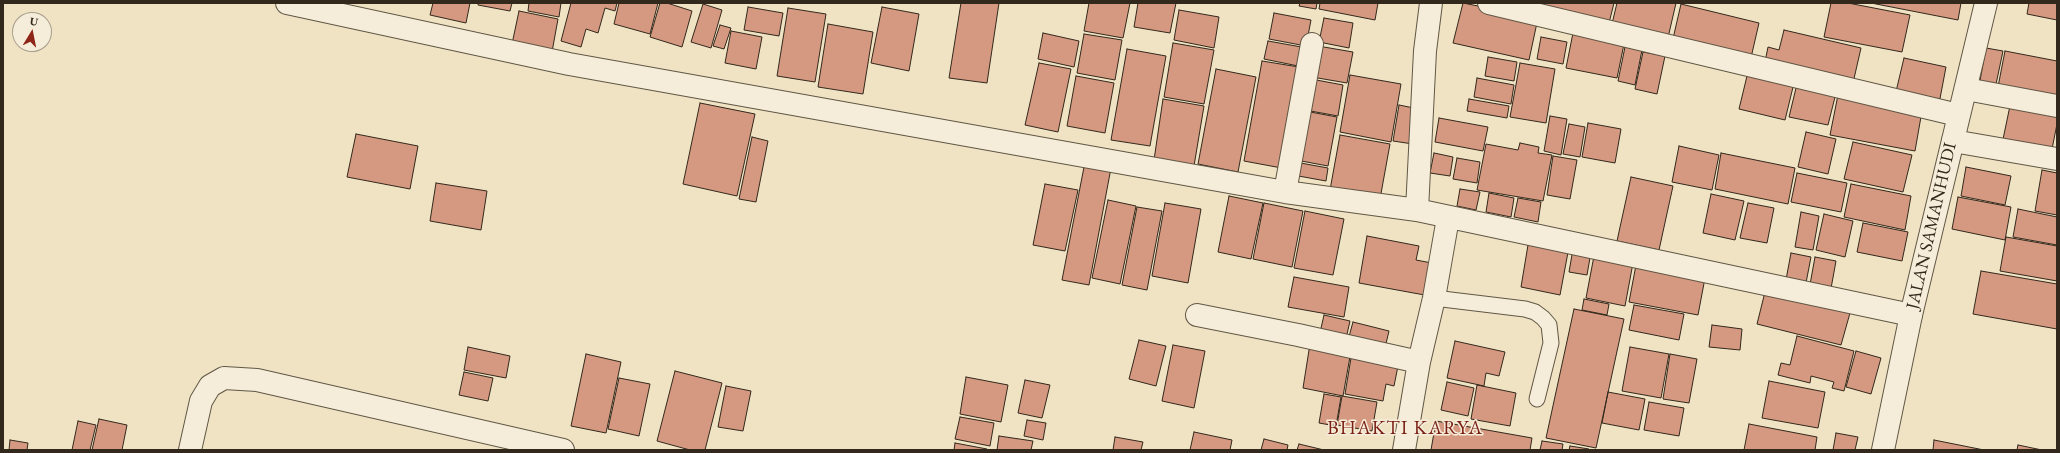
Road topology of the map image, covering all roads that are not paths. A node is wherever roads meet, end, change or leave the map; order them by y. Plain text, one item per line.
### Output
1 (287, 3) edge
2 (1431, 3) edge
3 (1489, 3) edge
4 (1986, 3) edge
5 (1312, 44) dead end
6 (1966, 89) junction
7 (2057, 106) edge
8 (1958, 115) junction
9 (1953, 141) junction
10 (2057, 159) edge
11 (1285, 192) junction
12 (1416, 210) junction
13 (1448, 218) junction
14 (1434, 298) junction
15 (1197, 315) dead end
16 (1911, 315) junction
17 (1419, 362) junction
18 (1537, 399) dead end
19 (190, 450) edge
20 (563, 450) edge
21 (1404, 450) edge
22 (1883, 450) edge

1 - 11 street
2 - 12 street
3 - 8 street
4 - 6 street, JALAN SAMANHUDI
5 - 11 street
6 - 7 street
6 - 8 street, JALAN SAMANHUDI
8 - 9 street, JALAN SAMANHUDI
9 - 10 street
9 - 16 street, JALAN SAMANHUDI
11 - 12 street
12 - 13 street
13 - 14 street
13 - 16 street
14 - 17 street
14 - 18 lane
15 - 17 street
16 - 22 street, JALAN SAMANHUDI
17 - 21 street
19 - 20 street

